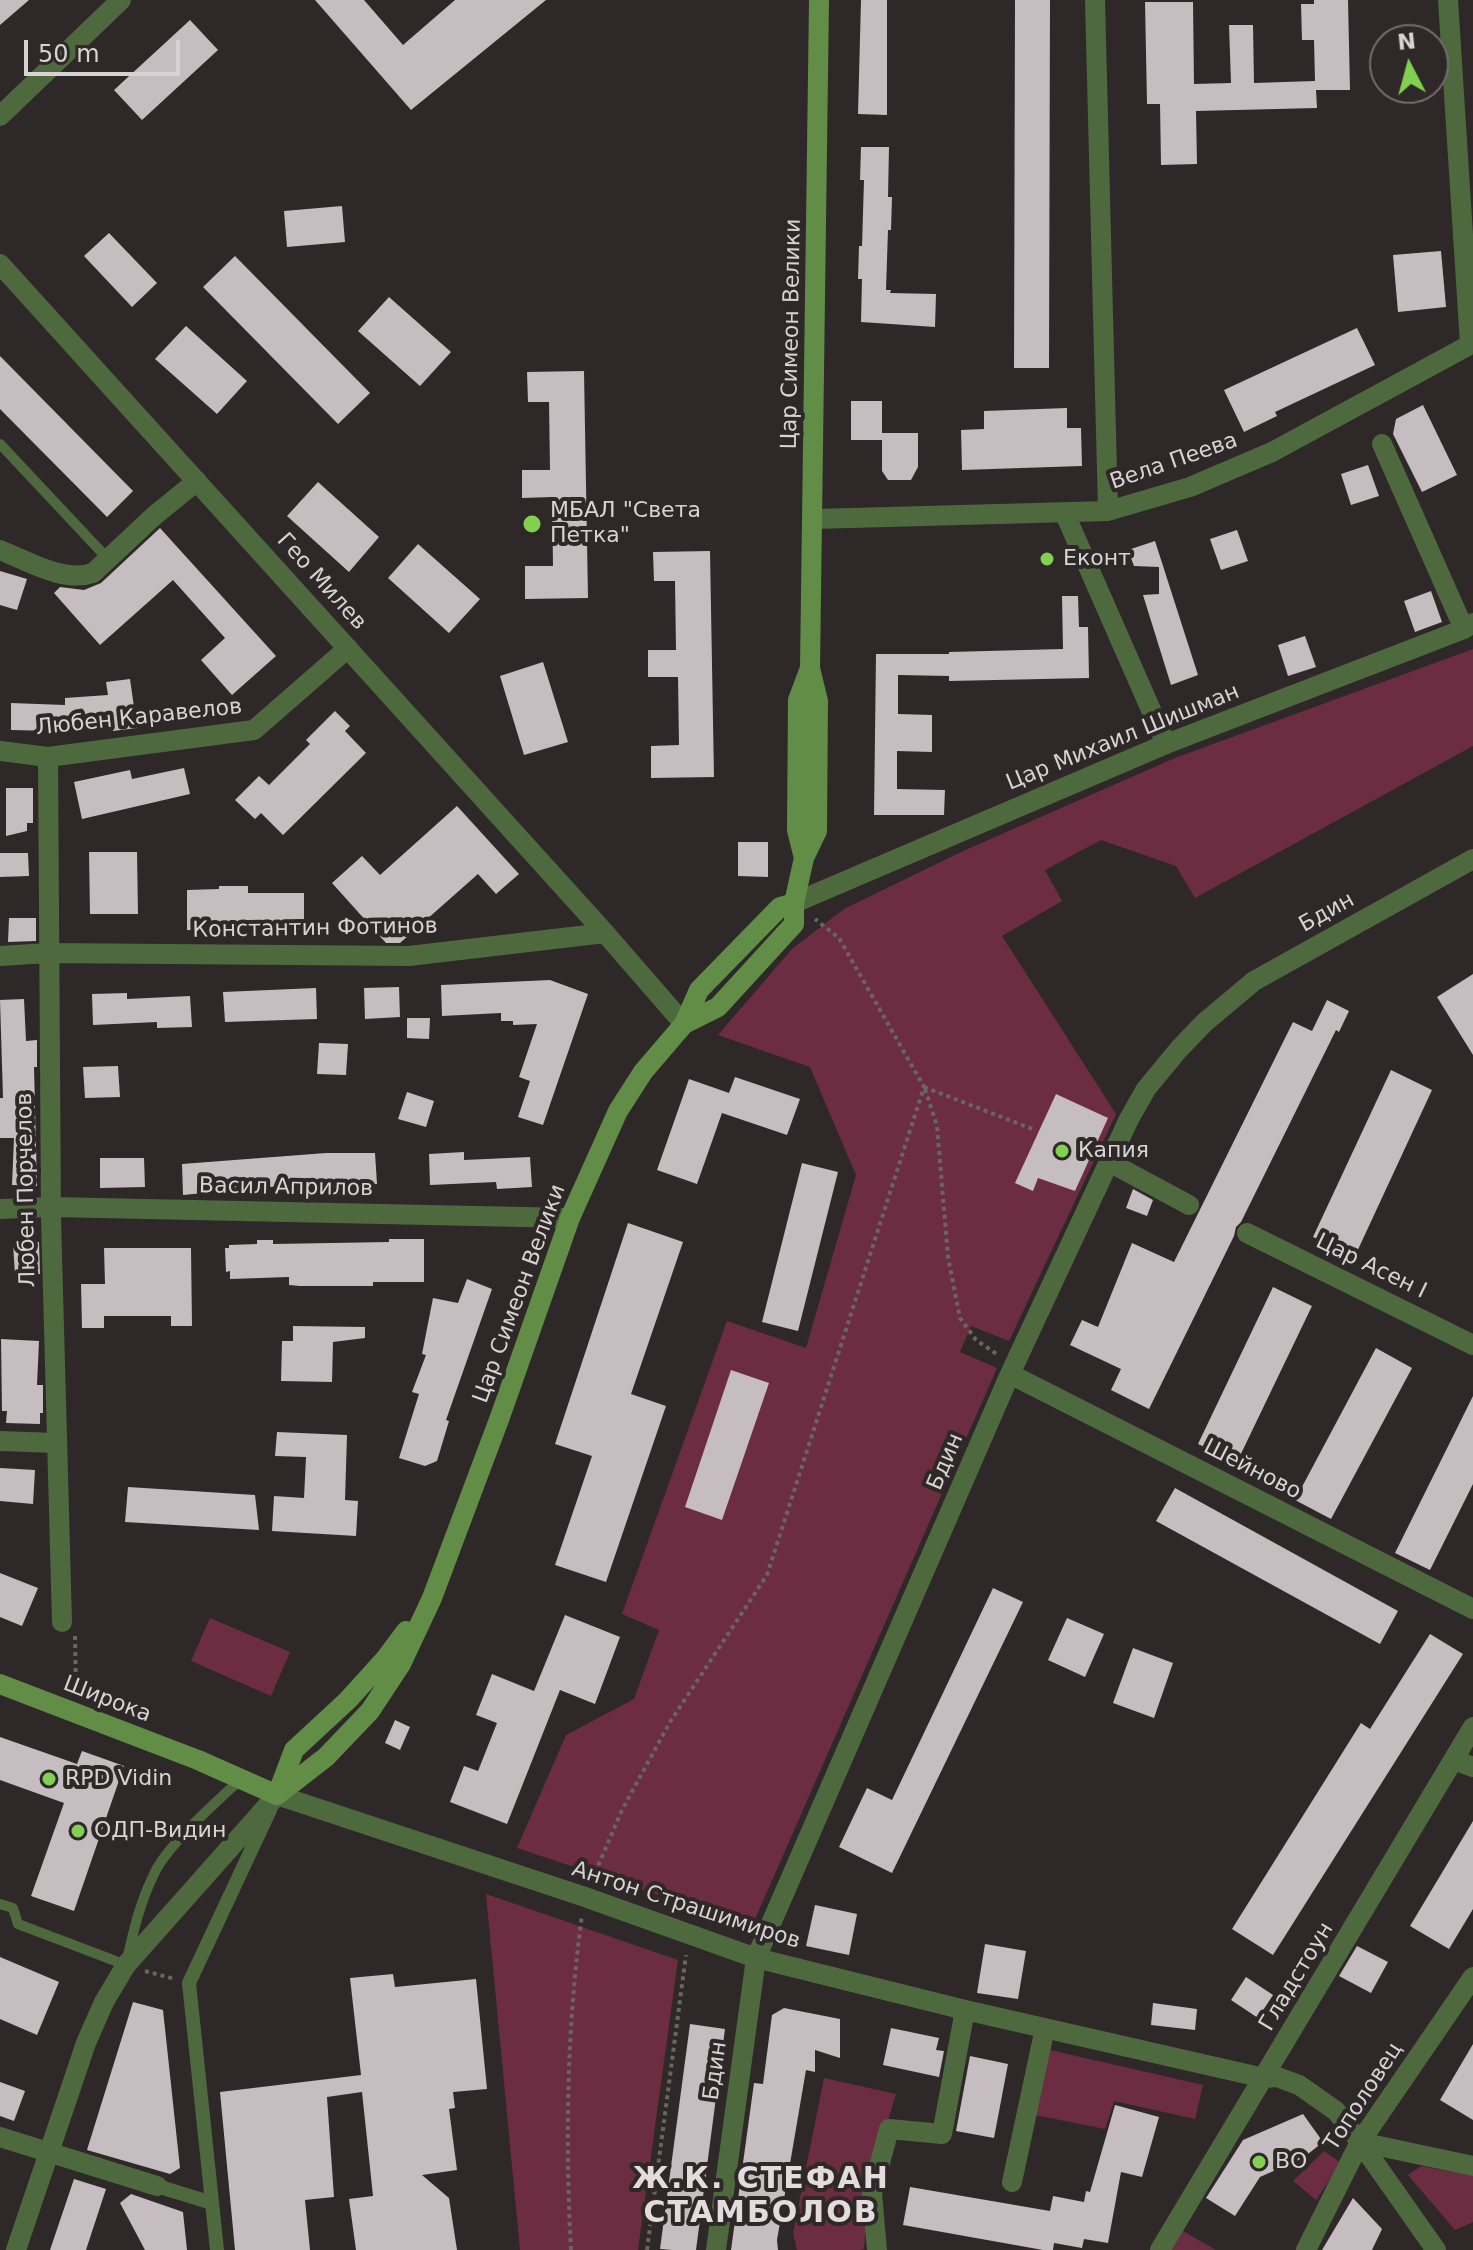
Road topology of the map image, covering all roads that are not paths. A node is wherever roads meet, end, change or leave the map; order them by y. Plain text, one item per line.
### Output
1 (121, 0) edge
2 (819, 0) edge
3 (1095, 0) edge
4 (1448, 0) edge
5 (0, 116) edge
6 (0, 264) edge
7 (1471, 344) edge
8 (0, 444) edge
9 (1382, 444) dead end
10 (197, 481) junction
11 (1108, 511) junction
12 (1065, 514) junction
13 (814, 519) junction
14 (0, 550) edge
15 (108, 559) junction
16 (1469, 626) edge
17 (348, 648) junction
18 (1166, 744) junction
19 (0, 751) edge
20 (48, 757) junction
21 (1471, 866) edge
22 (794, 903) junction
23 (605, 933) junction
24 (48, 953) junction
25 (0, 956) edge
26 (684, 1024) junction
27 (1109, 1162) junction
28 (1189, 1205) dead end
29 (0, 1209) edge
30 (51, 1212) junction
31 (570, 1218) junction
32 (1247, 1233) dead end
33 (1473, 1345) edge
34 (1010, 1374) junction
35 (0, 1441) edge
36 (56, 1443) junction
37 (1473, 1609) edge
38 (62, 1622) road end
39 (0, 1684) edge
40 (1473, 1727) edge
41 (198, 1760) joint
42 (1464, 1764) edge
43 (241, 1779) junction
44 (277, 1795) junction
45 (0, 1904) edge
46 (756, 1958) junction
47 (126, 1965) junction
48 (1473, 1977) edge
49 (965, 2010) junction
50 (1045, 2028) junction
51 (1264, 2078) junction
52 (0, 2137) edge
53 (1360, 2142) junction
54 (51, 2152) junction
55 (1473, 2166) edge
56 (1012, 2182) dead end
57 (157, 2186) joint
58 (212, 2203) junction
59 (16, 2250) edge
60 (217, 2250) edge
61 (716, 2250) edge
62 (877, 2250) edge
63 (1160, 2250) edge
64 (1306, 2250) edge
65 (1436, 2250) edge

1 - 5 street
2 - 13 main road, Цар Симеон Велики
3 - 11 street
4 - 7 street
6 - 10 street, Гео Милев
7 - 11 street, Вела Пеева
8 - 15 lane
9 - 16 street
10 - 15 street
10 - 17 street, Гео Милев
11 - 12 street, Вела Пеева
12 - 13 street, Вела Пеева
12 - 18 street
13 - 22 main road, Цар Симеон Велики
14 - 15 street
16 - 18 street, Цар Михаил Шишман
17 - 20 street, Любен Каравелов
17 - 23 street, Гео Милев
18 - 22 street, Цар Михаил Шишман
19 - 20 street, Любен Каравелов
20 - 24 street, Любен Порчелов
21 - 27 street, Бдин
22 - 26 main road, Цар Симеон Велики
23 - 24 street, Константин Фотинов
23 - 26 street
24 - 25 street, Константин Фотинов
24 - 30 street, Любен Порчелов
26 - 31 main road, Цар Симеон Велики
27 - 28 street
27 - 34 street, Бдин
29 - 30 street, Васил Априлов
30 - 31 street, Васил Априлов
30 - 36 street, Любен Порчелов
31 - 44 main road, Цар Симеон Велики
32 - 33 street, Цар Асен I
34 - 37 street, Шейново
34 - 46 street, Бдин
35 - 36 street
36 - 38 street, Любен Порчелов
39 - 41 main road, Широка
40 - 42 street, Гладстоун
41 - 43 main road, Антон Страшимиров
42 - 51 street, Гладстоун
43 - 44 main road, Антон Страшимиров
43 - 47 lane
44 - 46 street, Антон Страшимиров
44 - 47 street, Цар Симеон Велики
44 - 58 street
45 - 47 lane
46 - 49 street, Антон Страшимиров
46 - 61 street, Бдин
47 - 54 street, Цар Симеон Велики
48 - 53 street, Тополовец
49 - 50 street, Антон Страшимиров
49 - 62 street
50 - 51 street, Антон Страшимиров
50 - 56 street
51 - 53 street, Антон Страшимиров
51 - 63 street, Гладстоун
52 - 54 street
53 - 55 street
53 - 64 street, Тополовец
53 - 65 street, Антон Страшимиров
54 - 57 street
54 - 59 street, Цар Симеон Велики
57 - 58 street
58 - 60 street

